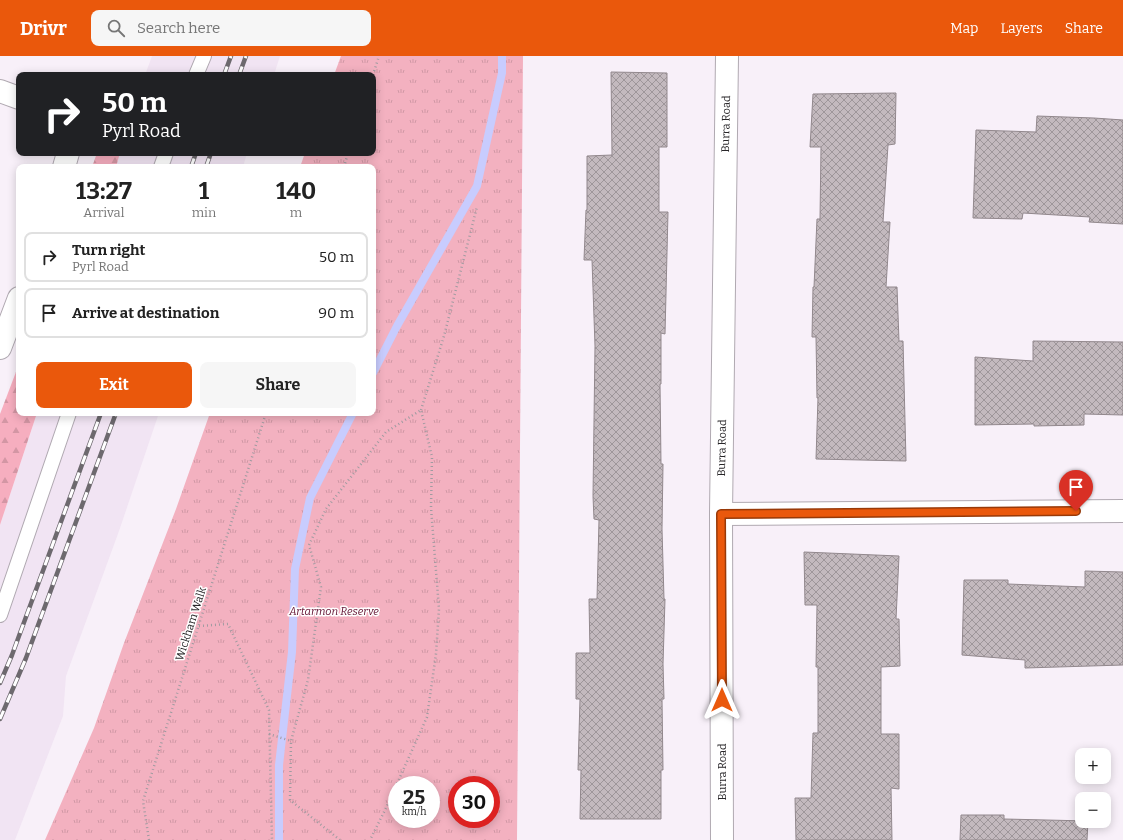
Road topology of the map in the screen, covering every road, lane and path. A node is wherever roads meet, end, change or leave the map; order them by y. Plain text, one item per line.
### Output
1 (204, 56) edge
2 (379, 56) edge
3 (727, 56) edge
4 (197, 72) edge
5 (374, 72) edge
6 (0, 91) edge
7 (16, 97) edge
8 (477, 207) dead end
9 (16, 306) edge
10 (0, 348) edge
11 (421, 410) junction
12 (68, 416) edge
13 (265, 416) edge
14 (1123, 511) edge
15 (721, 514) junction
16 (0, 615) edge
17 (199, 626) junction
18 (269, 734) junction
19 (291, 741) junction
20 (149, 840) edge
21 (272, 840) edge
22 (340, 840) edge
23 (370, 840) edge
24 (722, 840) edge

1 - 4 lane
2 - 5 path
3 - 15 street, Burra Road
6 - 7 street
8 - 11 path
9 - 10 street
11 - 19 path
11 - 23 path
12 - 16 lane
13 - 17 path, Wickham Walk
14 - 15 street
15 - 24 street, Burra Road
17 - 18 path
17 - 20 path, Wickham Walk
18 - 19 path
18 - 21 path
19 - 22 path

